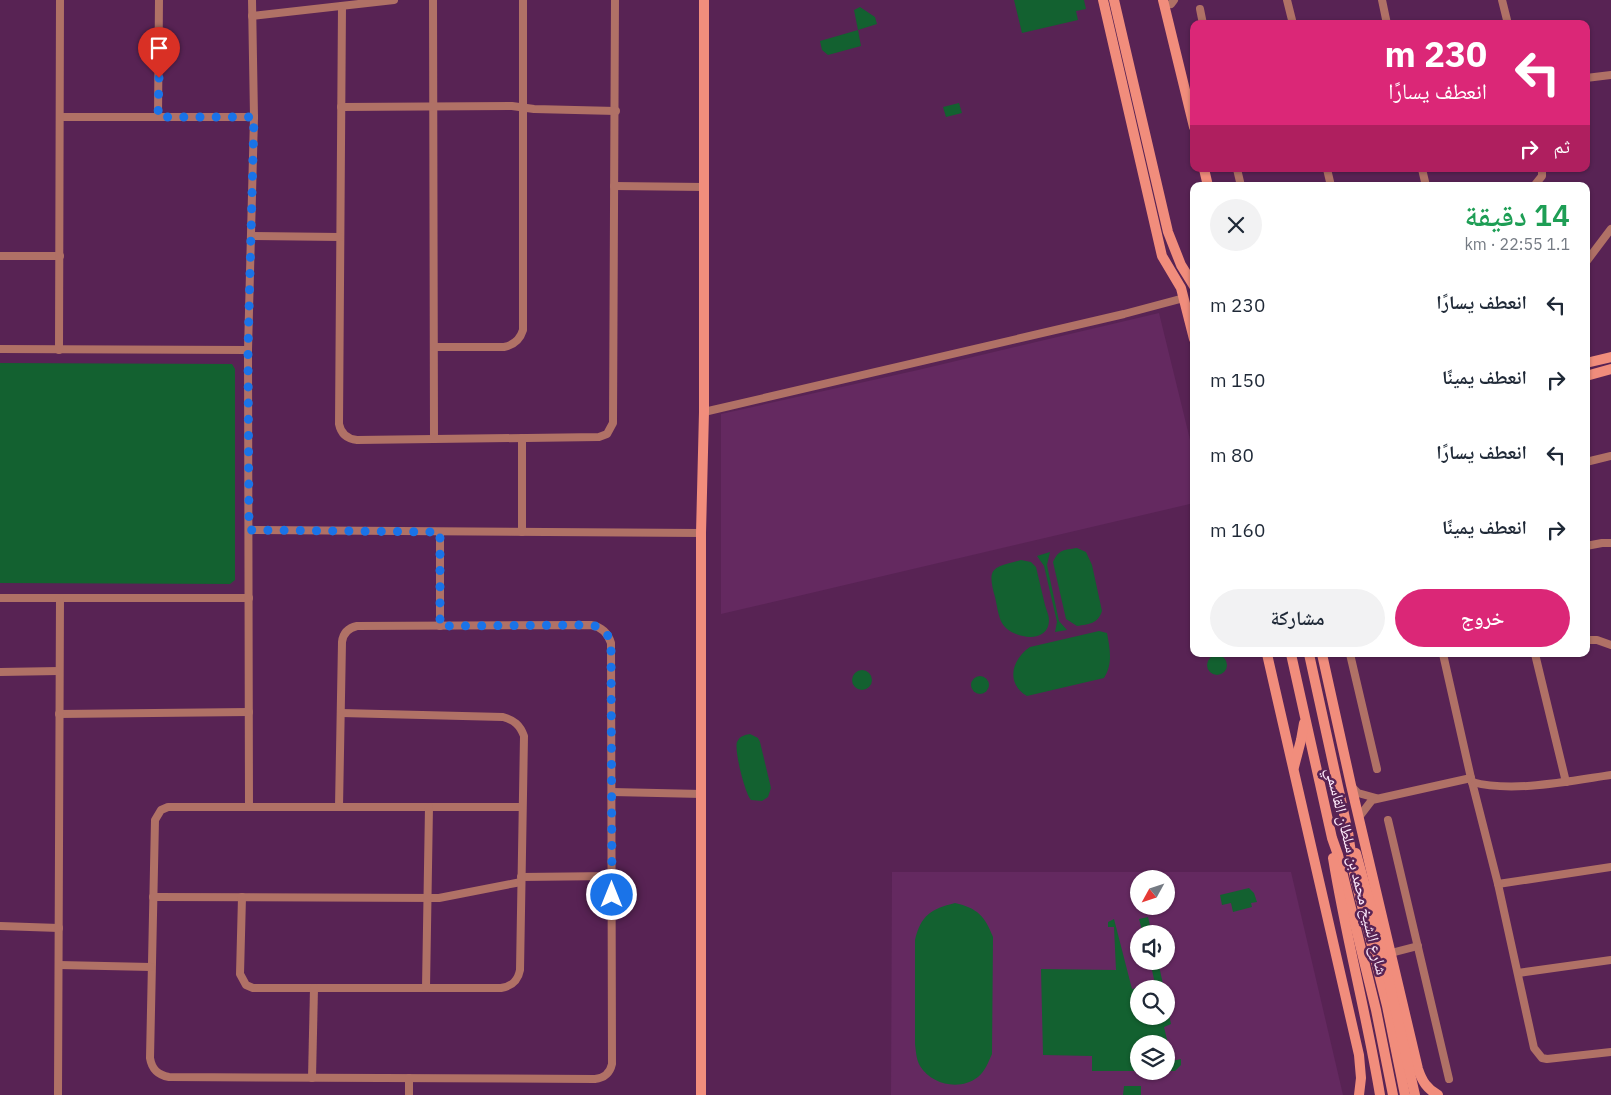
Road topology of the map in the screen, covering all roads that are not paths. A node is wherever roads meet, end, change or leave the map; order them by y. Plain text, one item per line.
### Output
1 (60, 0) edge
2 (159, 0) edge
3 (252, 0) edge
4 (394, 0) edge
5 (433, 0) edge
6 (523, 0) edge
7 (615, 0) edge
8 (704, 0) edge
9 (1103, 0) edge
10 (1114, 0) edge
11 (1287, 0) edge
12 (1382, 0) edge
13 (1502, 0) edge
14 (1170, 1) edge
15 (342, 6) junction
16 (1200, 9) dead end
17 (252, 16) junction
18 (1202, 20) edge
19 (1292, 20) edge
20 (1386, 20) edge
21 (1507, 20) edge
22 (1181, 61) junction
23 (1611, 75) edge
24 (1590, 78) edge
25 (1190, 88) edge
26 (433, 106) junction
27 (341, 107) junction
28 (1190, 107) edge
29 (524, 108) junction
30 (616, 111) junction
31 (61, 117) junction
32 (158, 117) junction
33 (254, 117) junction
34 (614, 186) junction
35 (704, 187) junction
36 (1611, 229) edge
37 (251, 236) junction
38 (340, 237) junction
39 (0, 256) edge
40 (60, 256) junction
41 (1590, 257) edge
42 (1190, 280) edge
43 (1184, 298) junction
44 (1190, 323) edge
45 (434, 346) junction
46 (0, 349) edge
47 (59, 350) junction
48 (248, 350) junction
49 (1590, 363) edge
50 (1611, 363) edge
51 (1590, 374) edge
52 (704, 412) junction
53 (522, 438) junction
54 (434, 439) junction
55 (1611, 456) edge
56 (1590, 461) edge
57 (249, 530) junction
58 (440, 532) junction
59 (522, 532) junction
60 (701, 533) junction
61 (1611, 543) edge
62 (1590, 545) edge
63 (0, 598) edge
64 (60, 598) junction
65 (249, 598) junction
66 (440, 626) junction
67 (1590, 640) edge
68 (1611, 645) edge
69 (1268, 657) edge
70 (1292, 657) edge
71 (1310, 657) edge
72 (1323, 657) edge
73 (1351, 657) edge
74 (1444, 657) edge
75 (1536, 657) edge
76 (59, 671) junction
77 (0, 672) edge
78 (249, 712) junction
79 (1304, 712) junction
80 (341, 713) junction
81 (59, 714) junction
82 (1294, 768) junction
83 (1377, 769) dead end
84 (1611, 775) edge
85 (1472, 780) junction
86 (1566, 782) junction
87 (1351, 785) junction
88 (612, 792) junction
89 (702, 794) junction
90 (1378, 798) junction
91 (249, 807) junction
92 (339, 807) junction
93 (429, 807) junction
94 (522, 807) junction
95 (1359, 817) junction
96 (1388, 820) dead end
97 (1348, 832) junction
98 (1332, 838) junction
99 (1611, 868) edge
100 (612, 876) junction
101 (521, 879) junction
102 (1498, 884) junction
103 (153, 897) junction
104 (242, 897) junction
105 (428, 898) junction
106 (0, 926) edge
107 (59, 928) junction
108 (1418, 946) junction
109 (1391, 954) junction
110 (1611, 960) edge
111 (59, 965) junction
112 (151, 967) junction
113 (1387, 970) junction
114 (1518, 973) junction
115 (314, 988) junction
116 (426, 988) junction
117 (1354, 1033) junction
118 (1371, 1046) junction
119 (1611, 1052) edge
120 (312, 1078) junction
121 (409, 1078) junction
122 (1449, 1078) dead end
123 (1379, 1093) edge
124 (58, 1095) edge
125 (409, 1095) edge
126 (701, 1095) edge
127 (1359, 1095) edge
128 (1393, 1095) edge
129 (1405, 1095) edge
130 (1417, 1095) edge
131 (1438, 1095) edge

1 - 31 street
2 - 32 street
3 - 17 street
4 - 15 street
5 - 26 street
6 - 29 street
7 - 30 street
8 - 35 street
9 - 43 street
10 - 42 street
11 - 19 street
12 - 20 street
13 - 21 street
14 - 22 street
15 - 17 street
15 - 27 street
16 - 18 street
17 - 33 street
22 - 25 street
22 - 28 street
23 - 24 street
26 - 27 street
26 - 29 street
26 - 45 street
27 - 38 street
29 - 30 street
29 - 45 street
30 - 34 street
31 - 32 street
31 - 40 street
32 - 33 street
33 - 37 street
34 - 35 street
34 - 53 street
35 - 52 street
36 - 41 street
37 - 38 street
37 - 48 street
38 - 54 street
39 - 40 street
40 - 47 street
43 - 44 street
43 - 52 street
45 - 54 street
46 - 47 street
47 - 48 street
48 - 57 street
49 - 50 street
50 - 51 street
52 - 60 street
53 - 54 street
53 - 59 street
55 - 56 street
57 - 58 street
57 - 65 street
58 - 59 street
58 - 66 street
59 - 60 street
60 - 89 street
61 - 62 street
63 - 64 street
64 - 65 street
64 - 76 street
65 - 78 street
66 - 80 street
66 - 88 street
67 - 68 street
69 - 82 street
70 - 79 street, شارع الشيخ محمد بن سلطان القاسمي
71 - 97 street, شارع الشيخ محمد بن سلطان القاسمي
72 - 87 street
73 - 83 street
74 - 85 street
75 - 86 street
76 - 77 street
76 - 81 street
78 - 81 street
78 - 91 street
79 - 82 street
79 - 98 street, شارع الشيخ محمد بن سلطان القاسمي
80 - 92 street
80 - 94 street
81 - 107 street
82 - 117 street
84 - 86 street
85 - 86 street
85 - 90 street
85 - 102 street
87 - 90 street
87 - 95 street
88 - 89 street
88 - 100 street
89 - 126 street
90 - 95 street
91 - 92 street
91 - 103 street
92 - 93 street
93 - 94 street
93 - 105 street
94 - 101 street
95 - 109 street
96 - 108 street
97 - 113 street
97 - 129 street, شارع الشيخ محمد بن سلطان القاسمي
98 - 118 street
98 - 128 street, شارع الشيخ محمد بن سلطان القاسمي
99 - 102 street
100 - 101 street
100 - 121 street
101 - 105 street
101 - 116 street
102 - 114 street
103 - 104 street
103 - 112 street
104 - 105 street
104 - 115 street
105 - 116 street
106 - 107 street
107 - 111 street
108 - 109 street
108 - 122 street
109 - 113 street
109 - 131 street
110 - 114 street
111 - 112 street
111 - 124 street
112 - 120 street
113 - 130 street
114 - 119 street
115 - 116 street
115 - 120 street
117 - 118 street
117 - 127 street
118 - 123 street
120 - 121 street
121 - 125 street

